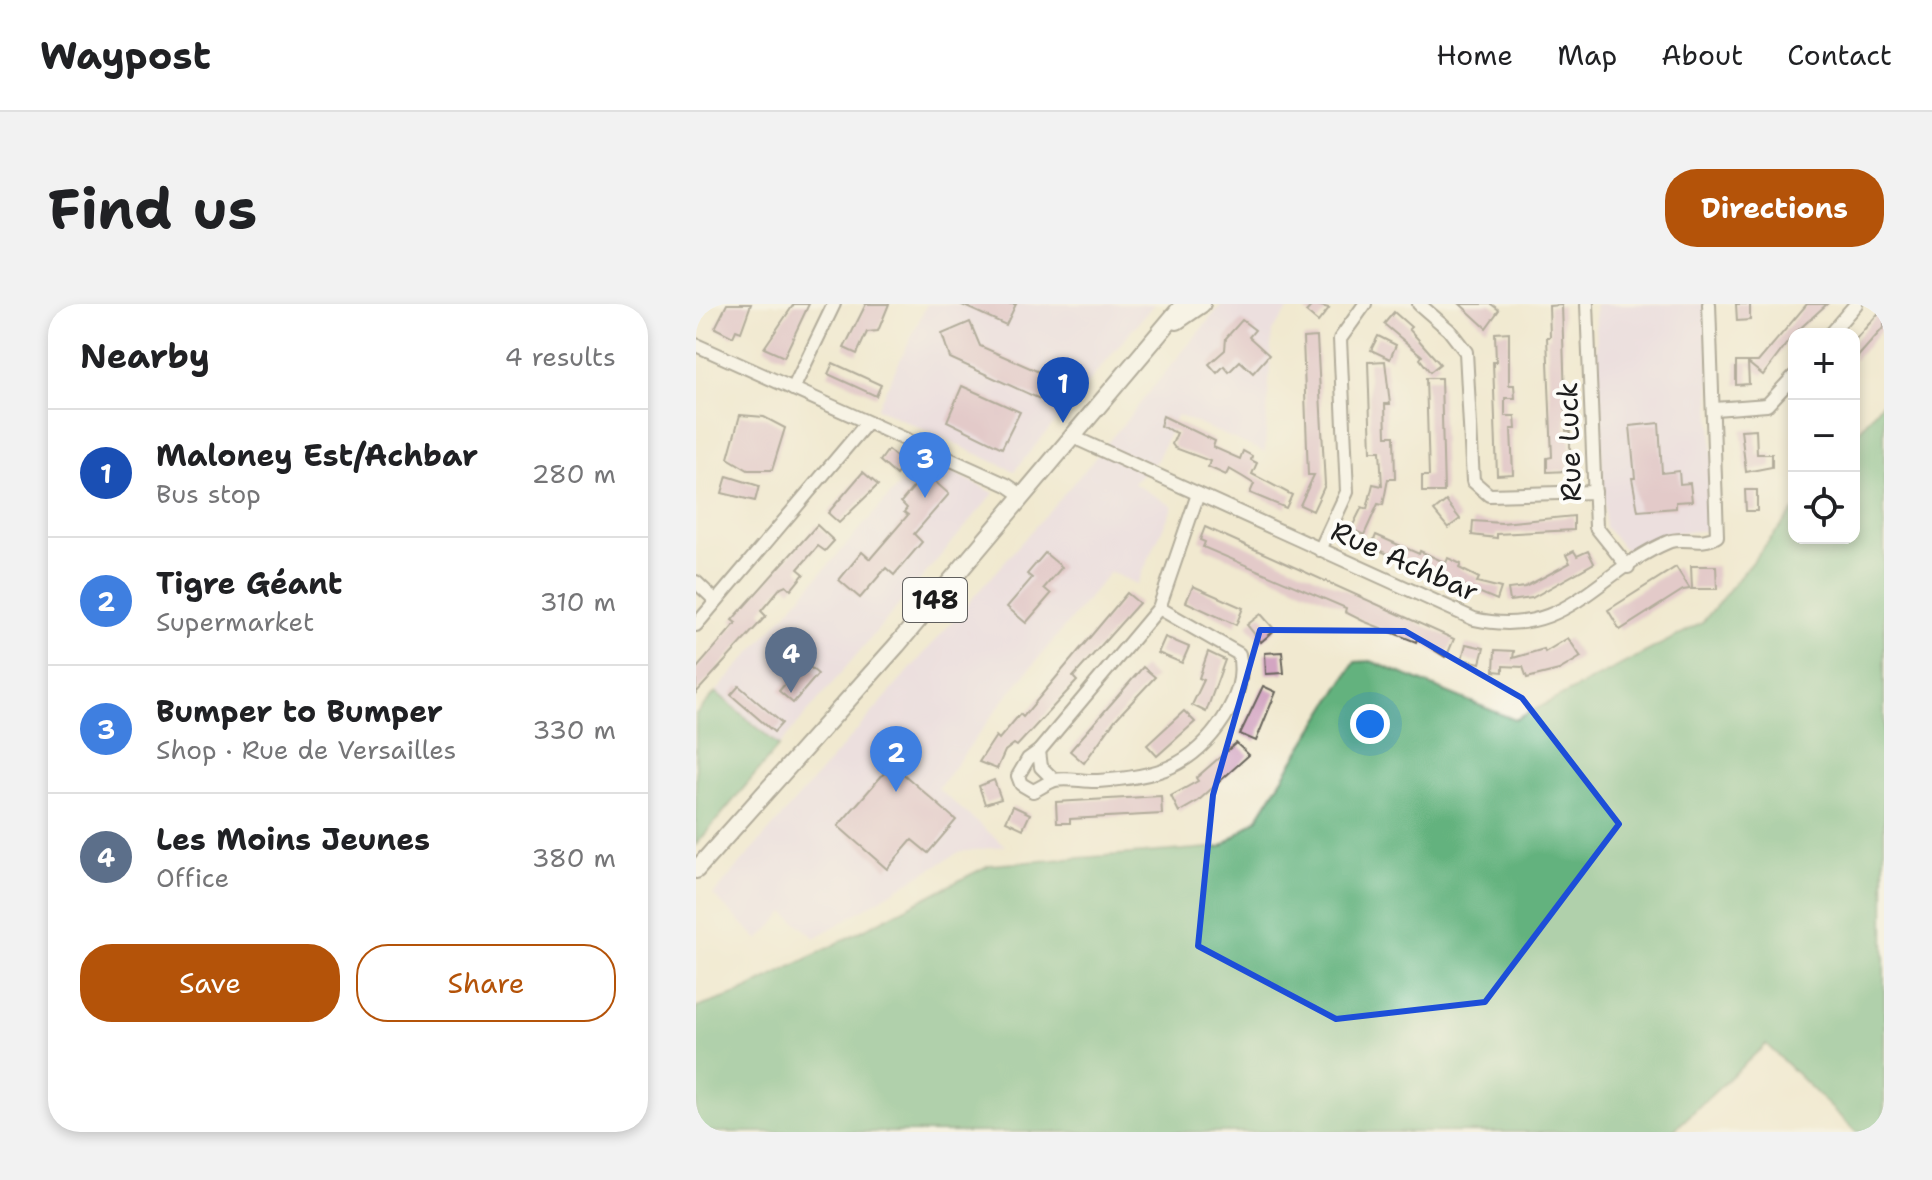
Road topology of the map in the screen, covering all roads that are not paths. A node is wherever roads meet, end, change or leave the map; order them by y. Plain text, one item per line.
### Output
1 (834, 304) edge
2 (1184, 304) edge
3 (1202, 304) edge
4 (1365, 304) edge
5 (1419, 304) edge
6 (1587, 304) edge
7 (1709, 304) edge
8 (1856, 304) edge
9 (1169, 326) junction
10 (1835, 328) edge
11 (696, 345) edge
12 (1788, 382) edge
13 (793, 389) junction
14 (1715, 409) junction
15 (866, 424) junction
16 (1073, 437) junction
17 (1595, 492) junction
18 (1198, 494) junction
19 (1023, 496) junction
20 (1320, 550) junction
21 (1628, 567) junction
22 (696, 582) edge
23 (716, 601) junction
24 (1159, 608) junction
25 (696, 625) edge
26 (1039, 751) junction
27 (1054, 780) junction
28 (696, 870) edge

1 - 13 street
2 - 9 main road, 148
3 - 9 main road, 148
4 - 20 street
5 - 17 street
6 - 17 street, Rue Luck
7 - 14 street
8 - 10 street
9 - 16 main road, 148
11 - 13 street
12 - 14 street
13 - 15 street
14 - 21 street, Rue Achbar
15 - 19 street
15 - 23 street
16 - 18 street, Rue Achbar
16 - 19 main road, 148
17 - 21 street, Rue Luck
18 - 20 street, Rue Achbar
18 - 24 street
19 - 28 main road, 148
20 - 21 street, Rue Achbar
22 - 23 street
23 - 25 street
24 - 26 street
24 - 27 street
26 - 27 street
26 - 27 street

